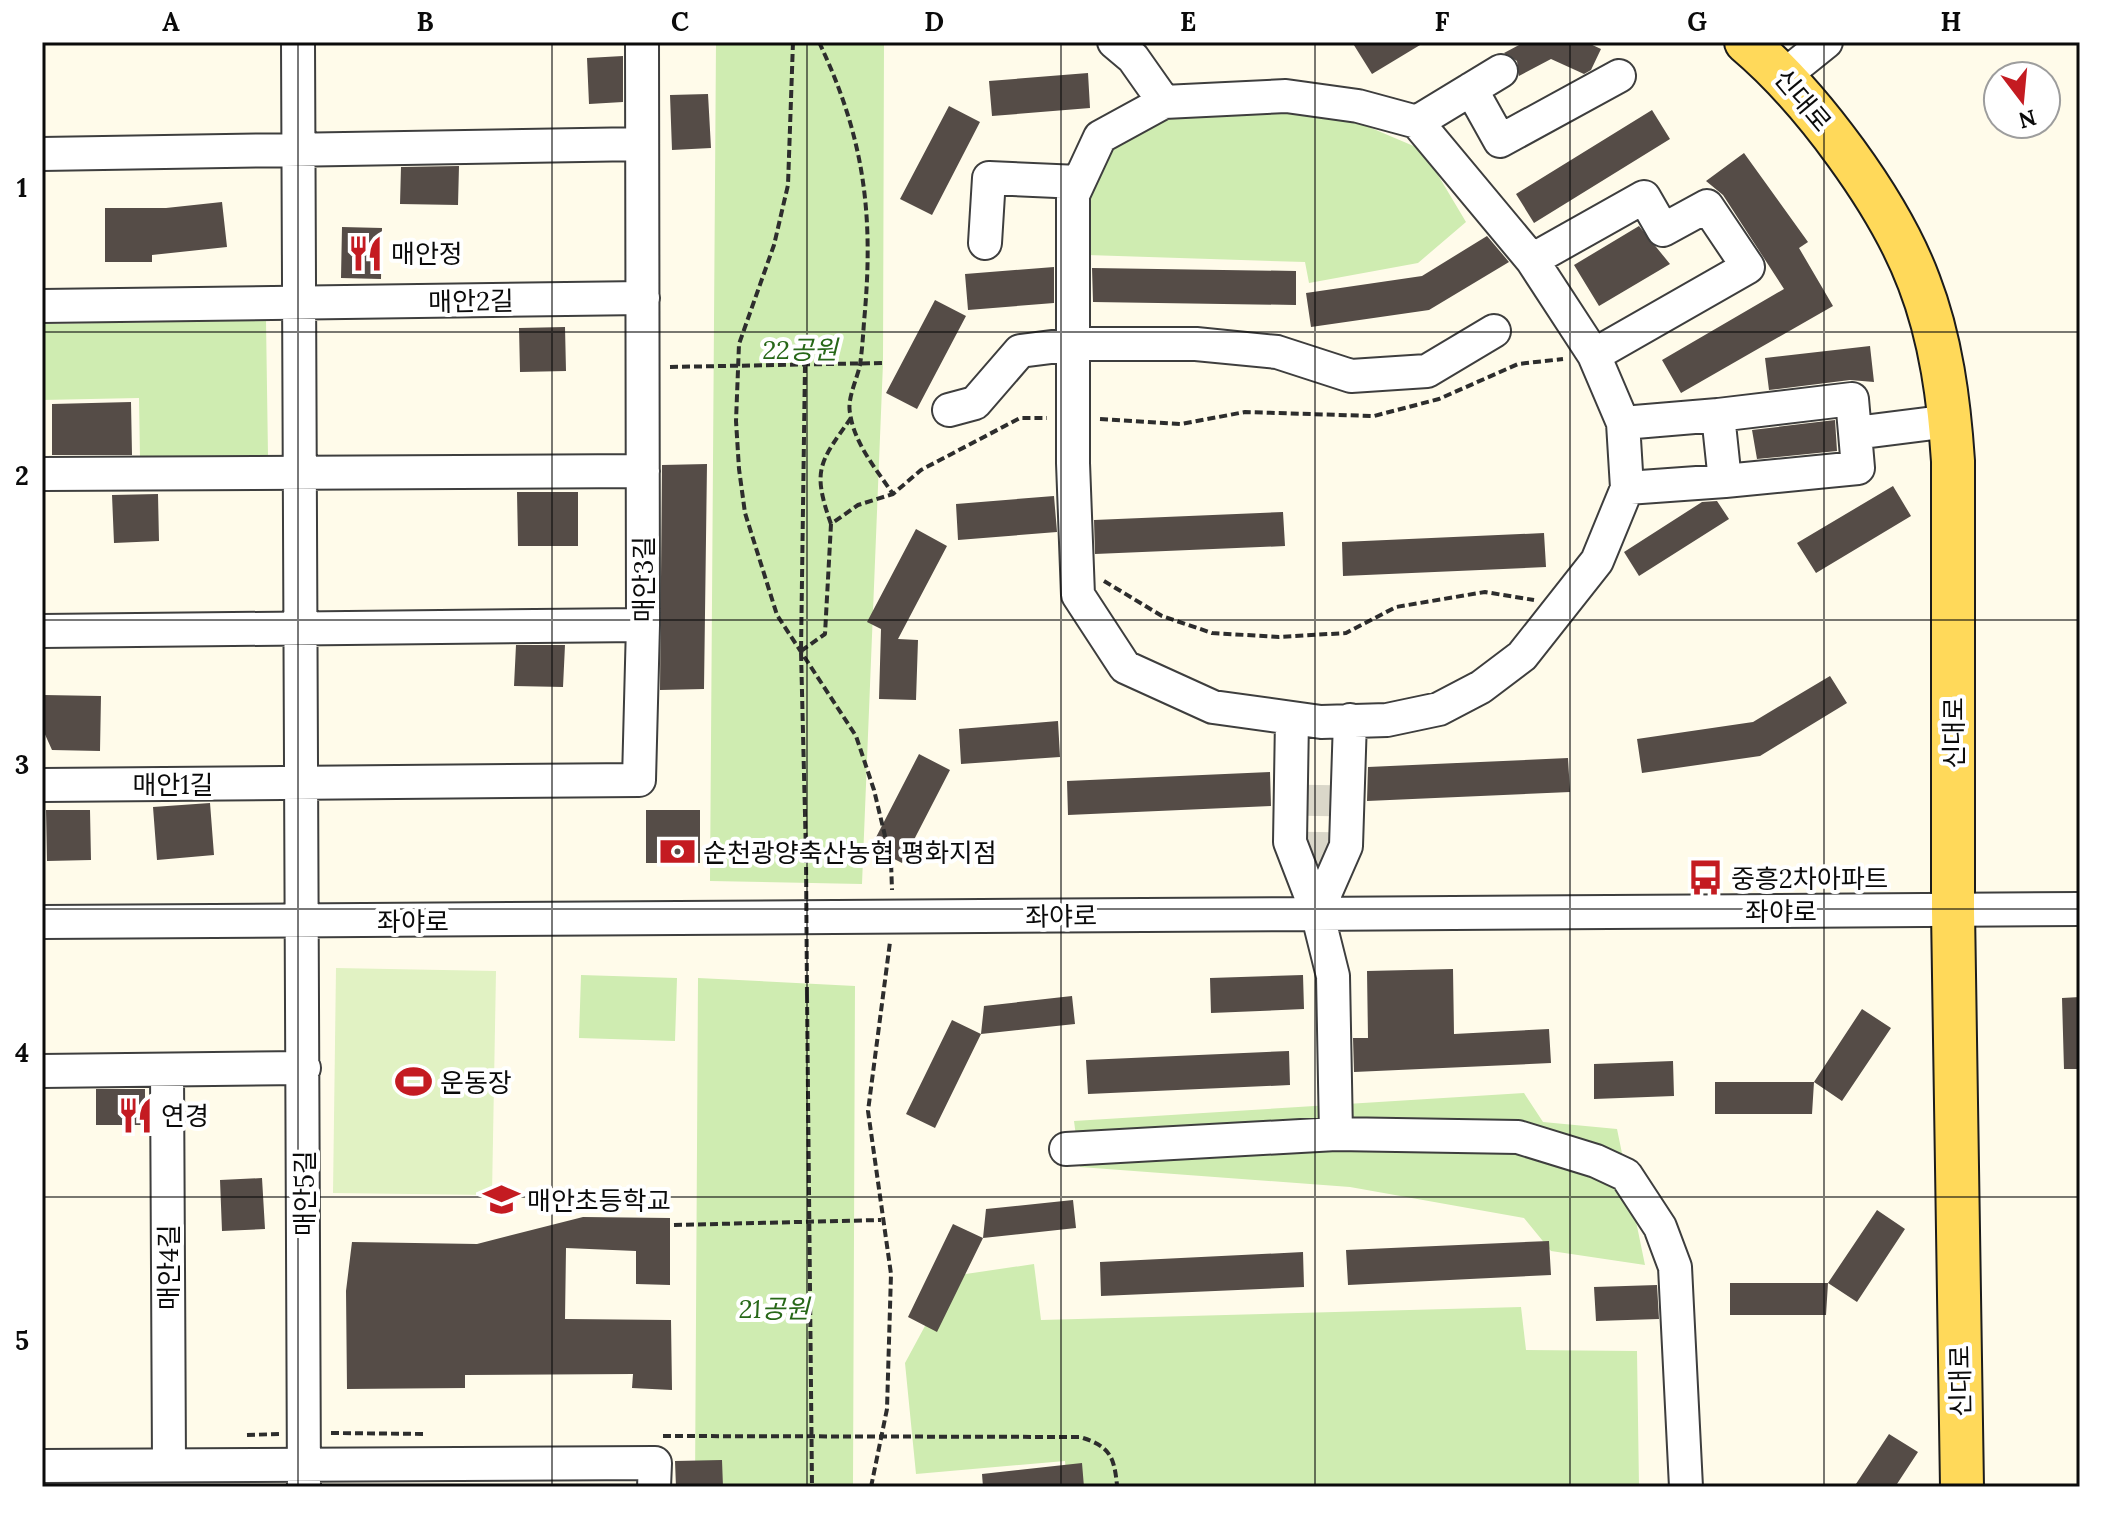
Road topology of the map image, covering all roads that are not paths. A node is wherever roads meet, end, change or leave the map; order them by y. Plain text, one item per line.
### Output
1 (298, 42) edge
2 (642, 42) edge
3 (1114, 42) edge
4 (1746, 42) edge
5 (1826, 42) edge
6 (1501, 71) dead end
7 (1785, 75) junction
8 (1619, 76) dead end
9 (1471, 89) junction
10 (1164, 102) junction
11 (1417, 122) junction
12 (642, 144) junction
13 (299, 150) junction
14 (42, 154) edge
15 (1079, 182) junction
16 (985, 243) dead end
17 (1532, 260) junction
18 (643, 298) junction
19 (300, 303) junction
20 (42, 306) edge
21 (1494, 331) dead end
22 (1075, 344) junction
23 (1594, 355) junction
24 (949, 410) dead end
25 (1718, 415) junction
26 (1950, 421) junction
27 (1623, 423) junction
28 (1855, 433) junction
29 (643, 471) junction
30 (301, 473) junction
31 (42, 474) edge
32 (1725, 481) junction
33 (1627, 488) junction
34 (643, 625) junction
35 (302, 628) junction
36 (42, 631) edge
37 (1292, 719) junction
38 (1350, 720) junction
39 (303, 783) junction
40 (42, 785) edge
41 (2080, 909) edge
42 (1953, 911) junction
43 (1317, 912) junction
44 (42, 922) edge
45 (304, 922) junction
46 (304, 1068) junction
47 (167, 1070) junction
48 (42, 1071) edge
49 (1336, 1134) junction
50 (1066, 1149) dead end
51 (169, 1465) junction
52 (42, 1466) edge
53 (304, 1476) edge
54 (654, 1487) edge
55 (1686, 1487) edge
56 (1962, 1487) edge

1 - 13 street
2 - 12 street, 매안3길
3 - 10 street
4 - 7 main road, 신대로
5 - 7 street
6 - 9 street
7 - 26 main road, 신대로
8 - 9 street
9 - 11 street
10 - 11 street
10 - 15 street
11 - 17 street
12 - 13 street
12 - 18 street, 매안3길
13 - 14 street
13 - 19 street
15 - 16 street
15 - 22 street
17 - 23 street
17 - 23 street
18 - 19 street, 매안2길
18 - 29 street, 매안3길
19 - 20 street, 매안2길
19 - 30 street
21 - 22 street
22 - 24 street
22 - 37 street
23 - 27 street
25 - 27 street
25 - 28 street
25 - 32 street
26 - 28 street
26 - 42 main road, 신대로
27 - 33 street
28 - 32 street
29 - 30 street
29 - 34 street, 매안3길
30 - 31 street
30 - 35 street
32 - 33 street
33 - 38 street
34 - 35 street
34 - 39 street, 매안3길
35 - 36 street
35 - 39 street
37 - 38 street
37 - 43 street
38 - 43 street
39 - 40 street, 매안1길
39 - 45 street
41 - 42 street, 좌야로
42 - 43 street, 좌야로
42 - 56 main road, 신대로
43 - 45 street, 좌야로
43 - 49 street
44 - 45 street, 좌야로
45 - 46 street, 매안5길
46 - 47 street
46 - 53 street, 매안5길
47 - 48 street
47 - 51 street, 매안4길
49 - 50 street
49 - 55 street
51 - 52 street
51 - 53 street
53 - 54 street

